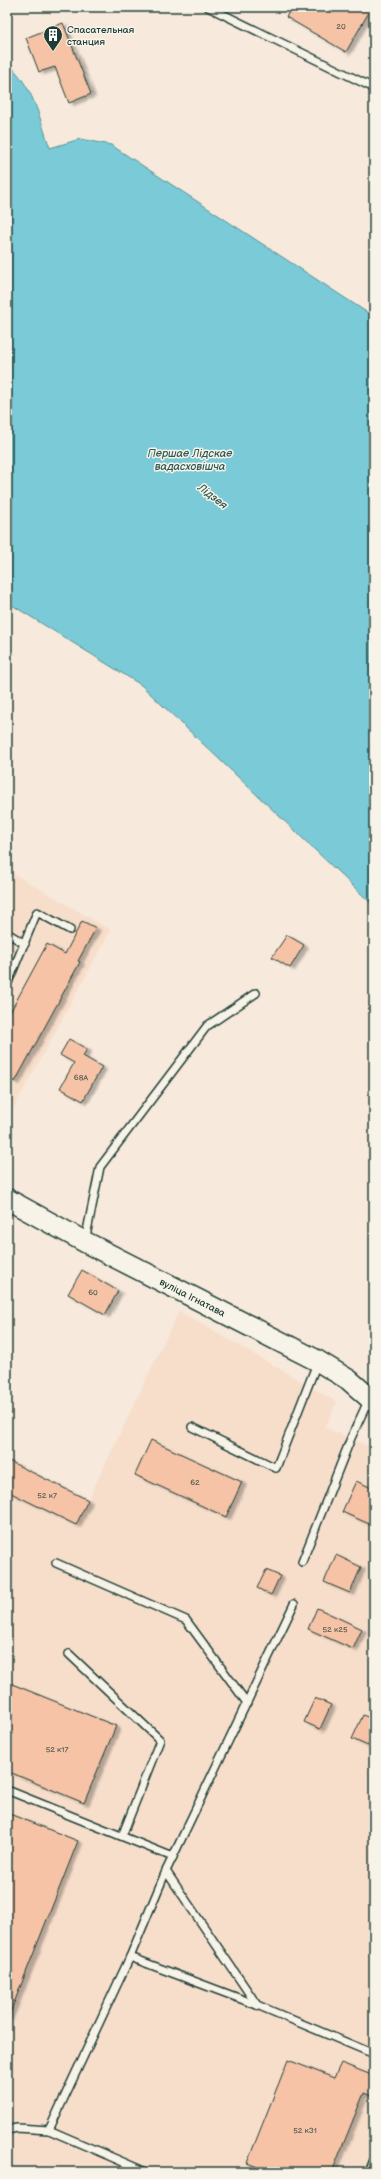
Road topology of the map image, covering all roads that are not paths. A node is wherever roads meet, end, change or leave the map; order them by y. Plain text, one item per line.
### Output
1 (208, 7) edge
2 (374, 88) edge
3 (70, 930) dead end
4 (7, 933) edge
5 (24, 944) junction
6 (7, 985) edge
7 (256, 993) dead end
8 (7, 1199) edge
9 (85, 1242) junction
10 (318, 1361) junction
11 (372, 1400) edge
12 (192, 1427) dead end
13 (302, 1562) dead end
14 (56, 1563) dead end
15 (294, 1604) dead end
16 (69, 1654) dead end
17 (246, 1703) junction
18 (7, 1790) edge
19 (122, 1836) junction
20 (173, 1857) junction
21 (166, 1871) junction
22 (130, 1957) junction
23 (257, 2005) junction
24 (374, 2054) edge
25 (7, 2130) edge
26 (49, 2130) junction
27 (374, 2157) edge
28 (146, 2172) edge
29 (368, 2172) edge

1 - 2 lane
3 - 5 lane
4 - 5 lane
5 - 6 lane
7 - 9 lane
8 - 9 street, вуліца Ігнатава
9 - 10 street, вуліца Ігнатава
10 - 11 street, вуліца Ігнатава
10 - 12 lane
11 - 13 lane
14 - 17 lane
15 - 17 lane
16 - 19 lane
17 - 20 lane
18 - 19 lane
19 - 20 lane
20 - 21 lane
21 - 22 lane
21 - 23 lane
22 - 23 lane
22 - 26 lane
23 - 24 lane
25 - 26 lane
26 - 28 lane
27 - 29 lane

